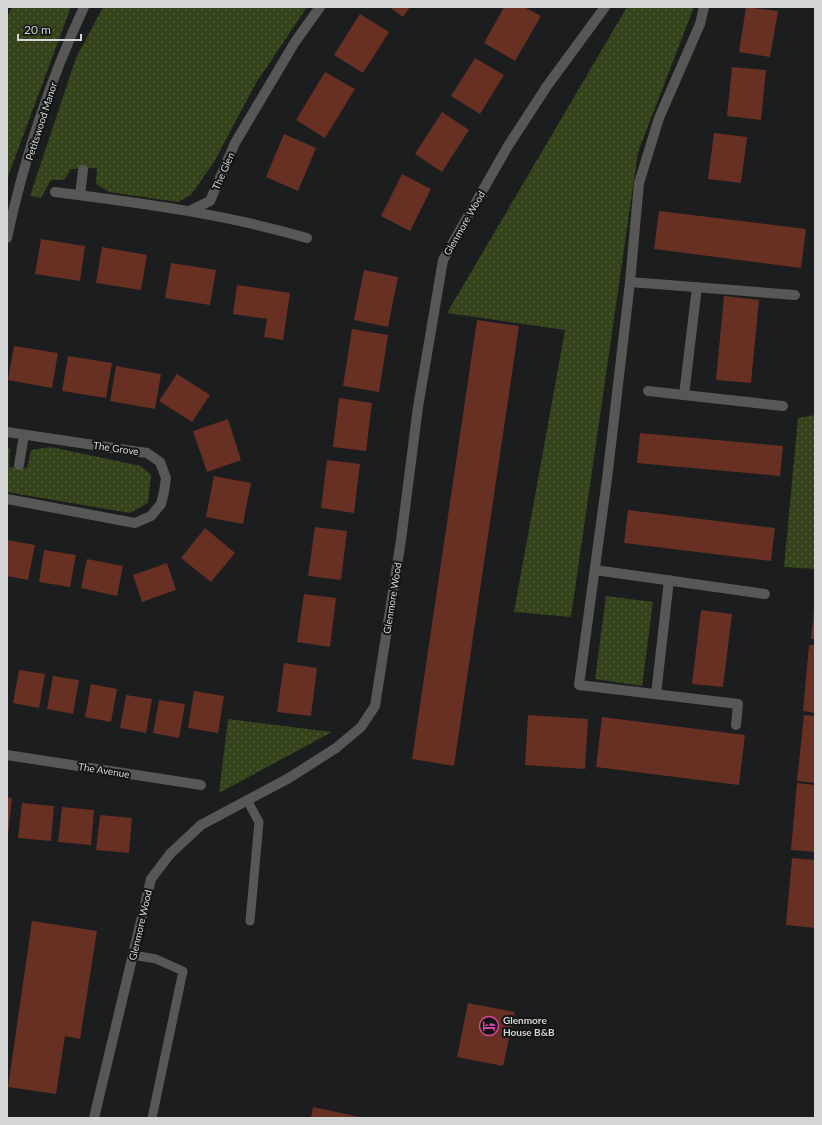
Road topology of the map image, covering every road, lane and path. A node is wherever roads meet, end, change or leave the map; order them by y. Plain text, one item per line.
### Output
1 (84, 7) edge
2 (320, 7) edge
3 (604, 7) edge
4 (704, 7) edge
5 (83, 170) dead end
6 (56, 192) dead end
7 (80, 195) junction
8 (10, 207) edge
9 (191, 210) junction
10 (7, 238) edge
11 (307, 238) dead end
12 (630, 282) junction
13 (697, 287) junction
14 (795, 295) dead end
15 (648, 390) dead end
16 (684, 395) junction
17 (783, 406) dead end
18 (7, 432) edge
19 (24, 435) junction
20 (19, 465) dead end
21 (7, 499) edge
22 (595, 570) junction
23 (669, 580) junction
24 (766, 594) dead end
25 (656, 694) junction
26 (736, 725) dead end
27 (7, 754) edge
28 (201, 785) dead end
29 (248, 800) junction
30 (250, 921) dead end
31 (133, 955) junction
32 (94, 1118) edge
33 (152, 1118) edge

1 - 8 street, Petitswood Manor
2 - 9 street, The Glen
3 - 29 street, Glenmore Wood
4 - 12 street
5 - 7 street
6 - 7 street
7 - 9 street
8 - 10 street, Petitswood Manor
9 - 11 street
12 - 13 street
12 - 22 street
13 - 14 street
13 - 16 street
15 - 16 street
16 - 17 street
18 - 19 street, The Grove
19 - 20 street
19 - 21 street, The Grove
22 - 23 street
22 - 25 street
23 - 24 street
23 - 25 street
25 - 26 street
27 - 28 street, The Avenue
29 - 30 lane
29 - 31 street, Glenmore Wood
31 - 32 street, Glenmore Wood
31 - 33 lane

